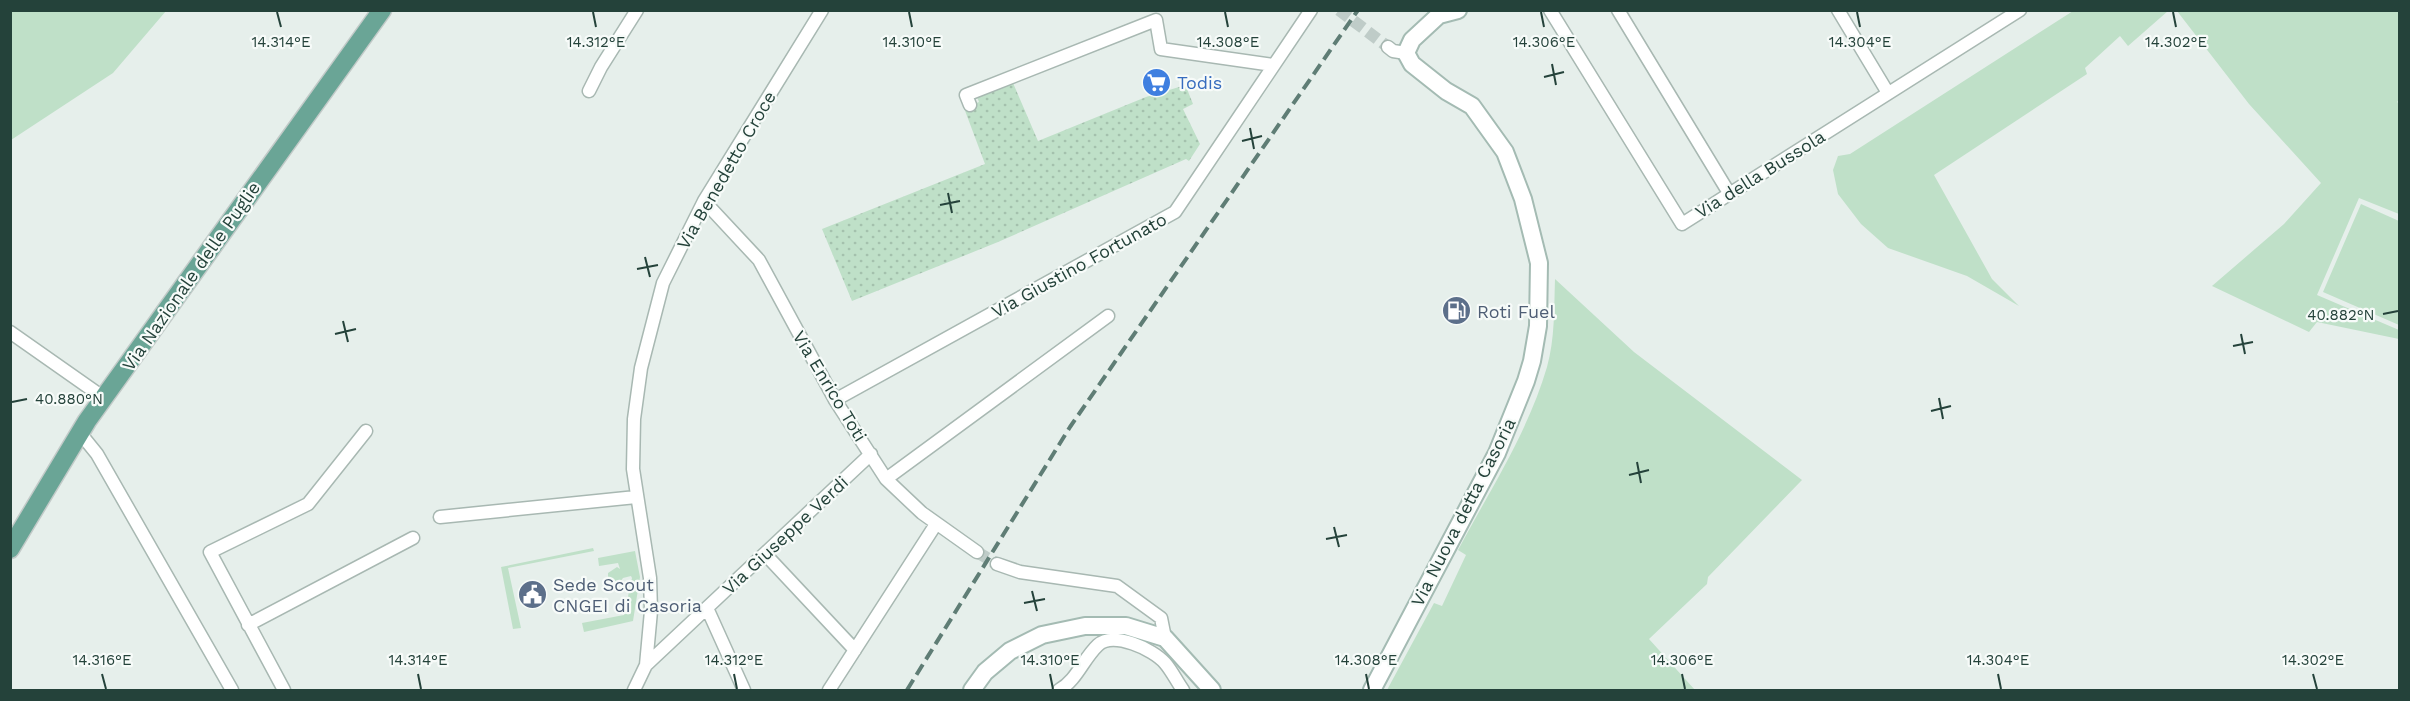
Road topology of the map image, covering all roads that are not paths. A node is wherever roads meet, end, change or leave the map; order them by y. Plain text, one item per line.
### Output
1 (382, 10) edge
2 (637, 10) edge
3 (822, 10) edge
4 (1311, 10) edge
5 (1458, 10) edge
6 (1550, 10) edge
7 (1618, 10) edge
8 (1838, 10) edge
9 (2020, 10) edge
10 (1388, 47) tunnel mouth
11 (1406, 53) junction
12 (1273, 65) junction
13 (589, 91) dead end
14 (1888, 93) junction
15 (970, 105) dead end
16 (1729, 193) junction
17 (704, 201) junction
18 (1108, 316) dead end
19 (10, 332) edge
20 (104, 398) junction
21 (835, 400) junction
22 (366, 431) dead end
23 (80, 433) junction
24 (871, 454) junction
25 (886, 479) junction
26 (636, 496) junction
27 (440, 517) dead end
28 (936, 524) junction
29 (413, 538) dead end
30 (10, 549) edge
31 (977, 552) tunnel mouth
32 (765, 554) junction
33 (997, 564) tunnel mouth
34 (707, 608) junction
35 (249, 625) junction
36 (1166, 638) junction
37 (855, 650) junction
38 (646, 665) junction
39 (232, 690) edge
40 (284, 690) edge
41 (634, 690) edge
42 (744, 690) edge
43 (829, 690) edge
44 (972, 690) edge
45 (1059, 690) edge
46 (1183, 690) edge
47 (1212, 690) edge
48 (1372, 690) edge

1 - 20 main road, Via Nazionale delle Puglie
2 - 13 street
3 - 17 street, Via Benedetto Croce
4 - 12 street, Via Giustino Fortunato
5 - 11 street
6 - 16 street, Via della Bussola
7 - 16 street
8 - 14 street
9 - 14 street, Via della Bussola
10 - 11 street
11 - 48 street, Via Nuova detta Casoria
12 - 15 street
12 - 21 street, Via Giustino Fortunato
14 - 16 street, Via della Bussola
17 - 21 street, Via Enrico Toti
17 - 26 street, Via Benedetto Croce
18 - 25 street
19 - 20 street
20 - 23 main road, Via Nazionale delle Puglie
21 - 24 street, Via Enrico Toti
22 - 35 street
23 - 30 main road, Via Nazionale delle Puglie
23 - 39 street
24 - 25 street, Via Enrico Toti
24 - 32 street, Via Giuseppe Verdi
25 - 28 street, Via Enrico Toti
26 - 27 street
26 - 38 street, Via Benedetto Croce
28 - 31 street, Via Enrico Toti
28 - 37 street
29 - 35 street
32 - 34 street, Via Giuseppe Verdi
32 - 37 street
33 - 36 street
34 - 38 street, Via Giuseppe Verdi
34 - 42 street
35 - 40 street
36 - 44 street
36 - 47 street
37 - 43 street
38 - 41 street, Via Benedetto Croce
45 - 46 street

